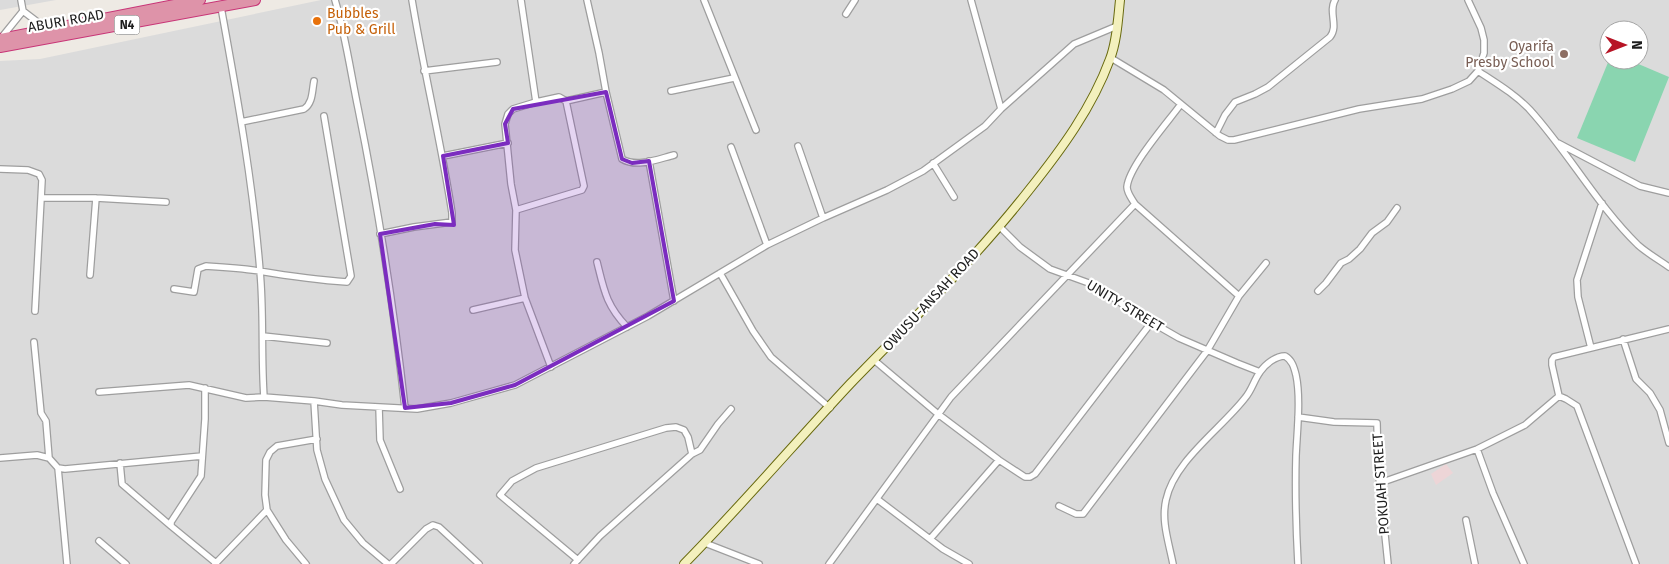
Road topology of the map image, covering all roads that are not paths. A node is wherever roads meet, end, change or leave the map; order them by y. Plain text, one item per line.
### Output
1 (21, 0) edge
2 (200, 0) edge
3 (255, 0) edge
4 (335, 0) edge
5 (412, 0) edge
6 (521, 0) edge
7 (587, 0) edge
8 (704, 0) edge
9 (855, 0) edge
10 (971, 0) edge
11 (1120, 0) edge
12 (1335, 0) edge
13 (1468, 0) edge
14 (186, 1) edge
15 (221, 8) junction
16 (23, 11) junction
17 (846, 14) dead end
18 (1117, 26) junction
19 (48, 30) junction
20 (0, 42) edge
21 (1111, 58) junction
22 (497, 62) dead end
23 (424, 71) junction
24 (1478, 71) junction
25 (734, 78) junction
26 (314, 81) dead end
27 (671, 91) dead end
28 (606, 92) junction
29 (566, 101) junction
30 (536, 102) junction
31 (1181, 104) junction
32 (1001, 110) junction
33 (324, 116) dead end
34 (241, 122) junction
35 (756, 130) dead end
36 (1216, 133) junction
37 (1556, 142) junction
38 (508, 144) junction
39 (798, 146) dead end
40 (731, 147) dead end
41 (674, 155) dead end
42 (443, 156) junction
43 (649, 161) junction
44 (933, 163) junction
45 (0, 169) edge
46 (1669, 193) edge
47 (954, 197) dead end
48 (42, 198) junction
49 (96, 198) junction
50 (166, 202) dead end
51 (1602, 203) junction
52 (1136, 204) junction
53 (1397, 208) dead end
54 (516, 210) junction
55 (823, 218) junction
56 (1000, 227) junction
57 (380, 234) junction
58 (767, 245) junction
59 (597, 262) dead end
60 (1266, 263) dead end
61 (1669, 267) edge
62 (260, 271) junction
63 (720, 273) junction
64 (90, 275) dead end
65 (1066, 276) junction
66 (174, 289) dead end
67 (1318, 290) dead end
68 (1239, 296) junction
69 (525, 298) junction
70 (674, 301) junction
71 (473, 310) dead end
72 (35, 311) dead end
73 (1151, 323) junction
74 (627, 327) junction
75 (1669, 330) edge
76 (263, 336) junction
77 (1622, 339) junction
78 (34, 342) dead end
79 (326, 343) dead end
80 (1591, 348) junction
81 (1207, 351) junction
82 (874, 360) junction
83 (551, 367) junction
84 (1260, 372) junction
85 (205, 388) junction
86 (99, 392) dead end
87 (1559, 396) junction
88 (264, 397) junction
89 (314, 401) junction
90 (379, 407) junction
91 (405, 408) junction
92 (830, 408) junction
93 (731, 409) dead end
94 (938, 414) junction
95 (1298, 417) junction
96 (317, 439) junction
97 (1669, 443) edge
98 (1477, 449) junction
99 (692, 454) junction
100 (202, 456) junction
101 (0, 458) edge
102 (49, 458) junction
103 (999, 460) junction
104 (120, 463) junction
105 (58, 468) junction
106 (1380, 483) junction
107 (400, 489) dead end
108 (877, 499) junction
109 (1059, 506) dead end
110 (267, 510) junction
111 (1466, 520) dead end
112 (171, 526) junction
113 (930, 539) junction
114 (99, 542) dead end
115 (705, 543) junction
116 (576, 562) edge
117 (1633, 562) edge
118 (215, 563) edge
119 (67, 564) edge
120 (126, 564) edge
121 (306, 564) edge
122 (389, 564) edge
123 (479, 564) edge
124 (684, 564) edge
125 (758, 564) edge
126 (830, 564) edge
127 (969, 564) edge
128 (1173, 564) edge
129 (1298, 564) edge
130 (1388, 564) edge
131 (1475, 564) edge
132 (1524, 564) edge

1 - 16 street
2 - 14 highway, ABURI ROAD / N4
3 - 15 highway, ABURI ROAD / N4
4 - 57 street
5 - 23 street
6 - 30 street
7 - 28 street
8 - 25 street
9 - 17 street
10 - 32 street
11 - 18 street, OWUSU-ANSAH ROAD
12 - 36 street
13 - 24 street
14 - 19 highway, ABURI ROAD / N4
15 - 20 highway, ABURI ROAD / N4
15 - 34 street
16 - 19 street
16 - 20 street
18 - 21 street, OWUSU-ANSAH ROAD
18 - 32 street
19 - 20 highway, ABURI ROAD / N4
21 - 31 street
21 - 56 street, OWUSU-ANSAH ROAD
22 - 23 street
23 - 42 street
24 - 36 street
24 - 37 street
25 - 27 street
25 - 35 street
26 - 34 street
28 - 29 street
28 - 43 street
29 - 30 street
29 - 54 street
30 - 38 street
31 - 36 street
31 - 52 street
32 - 44 street
33 - 62 street
34 - 62 street
37 - 46 street
37 - 51 street
38 - 42 street
38 - 54 street
39 - 55 street
40 - 58 street
41 - 43 street
42 - 57 street
43 - 70 street
44 - 47 street
44 - 55 street
45 - 48 street
48 - 49 street
48 - 72 street
49 - 50 street
49 - 64 street
51 - 61 street
51 - 80 street
52 - 65 street
52 - 68 street
53 - 67 street
54 - 69 street
55 - 58 street
56 - 65 street, UNITY STREET
56 - 82 street, OWUSU-ANSAH ROAD
57 - 91 street
58 - 63 street
59 - 74 street
60 - 68 street
62 - 66 street
62 - 76 street
63 - 70 street
63 - 92 street
65 - 73 street, UNITY STREET
65 - 94 street
68 - 81 street
69 - 71 street
69 - 83 street
70 - 74 street
73 - 81 street, UNITY STREET
73 - 103 street
74 - 83 street
75 - 77 street
76 - 79 street
76 - 88 street
77 - 80 street
77 - 97 street
78 - 102 street
80 - 87 street
81 - 84 street, UNITY STREET
81 - 109 street
82 - 92 street, OWUSU-ANSAH ROAD
82 - 94 street
83 - 91 street
84 - 95 street
84 - 128 street
85 - 86 street
85 - 88 street
85 - 100 street
87 - 98 street
87 - 117 street
88 - 89 street
89 - 90 street
89 - 96 street
90 - 91 street
90 - 107 street
92 - 115 street, OWUSU-ANSAH ROAD
93 - 99 street
94 - 103 street
94 - 108 street
95 - 106 street, POKUAH STREET
95 - 129 street
96 - 110 street
96 - 122 street
98 - 106 street
98 - 132 street
99 - 116 street
99 - 116 street
100 - 104 street
100 - 112 street
101 - 102 street
102 - 105 street
103 - 113 street
104 - 105 street
104 - 112 street
105 - 119 street
106 - 130 street, POKUAH STREET
108 - 113 street
108 - 126 street
110 - 118 street
110 - 121 street
111 - 131 street
112 - 118 street
113 - 127 street
114 - 120 street
115 - 124 street, OWUSU-ANSAH ROAD
115 - 125 street
122 - 123 street

